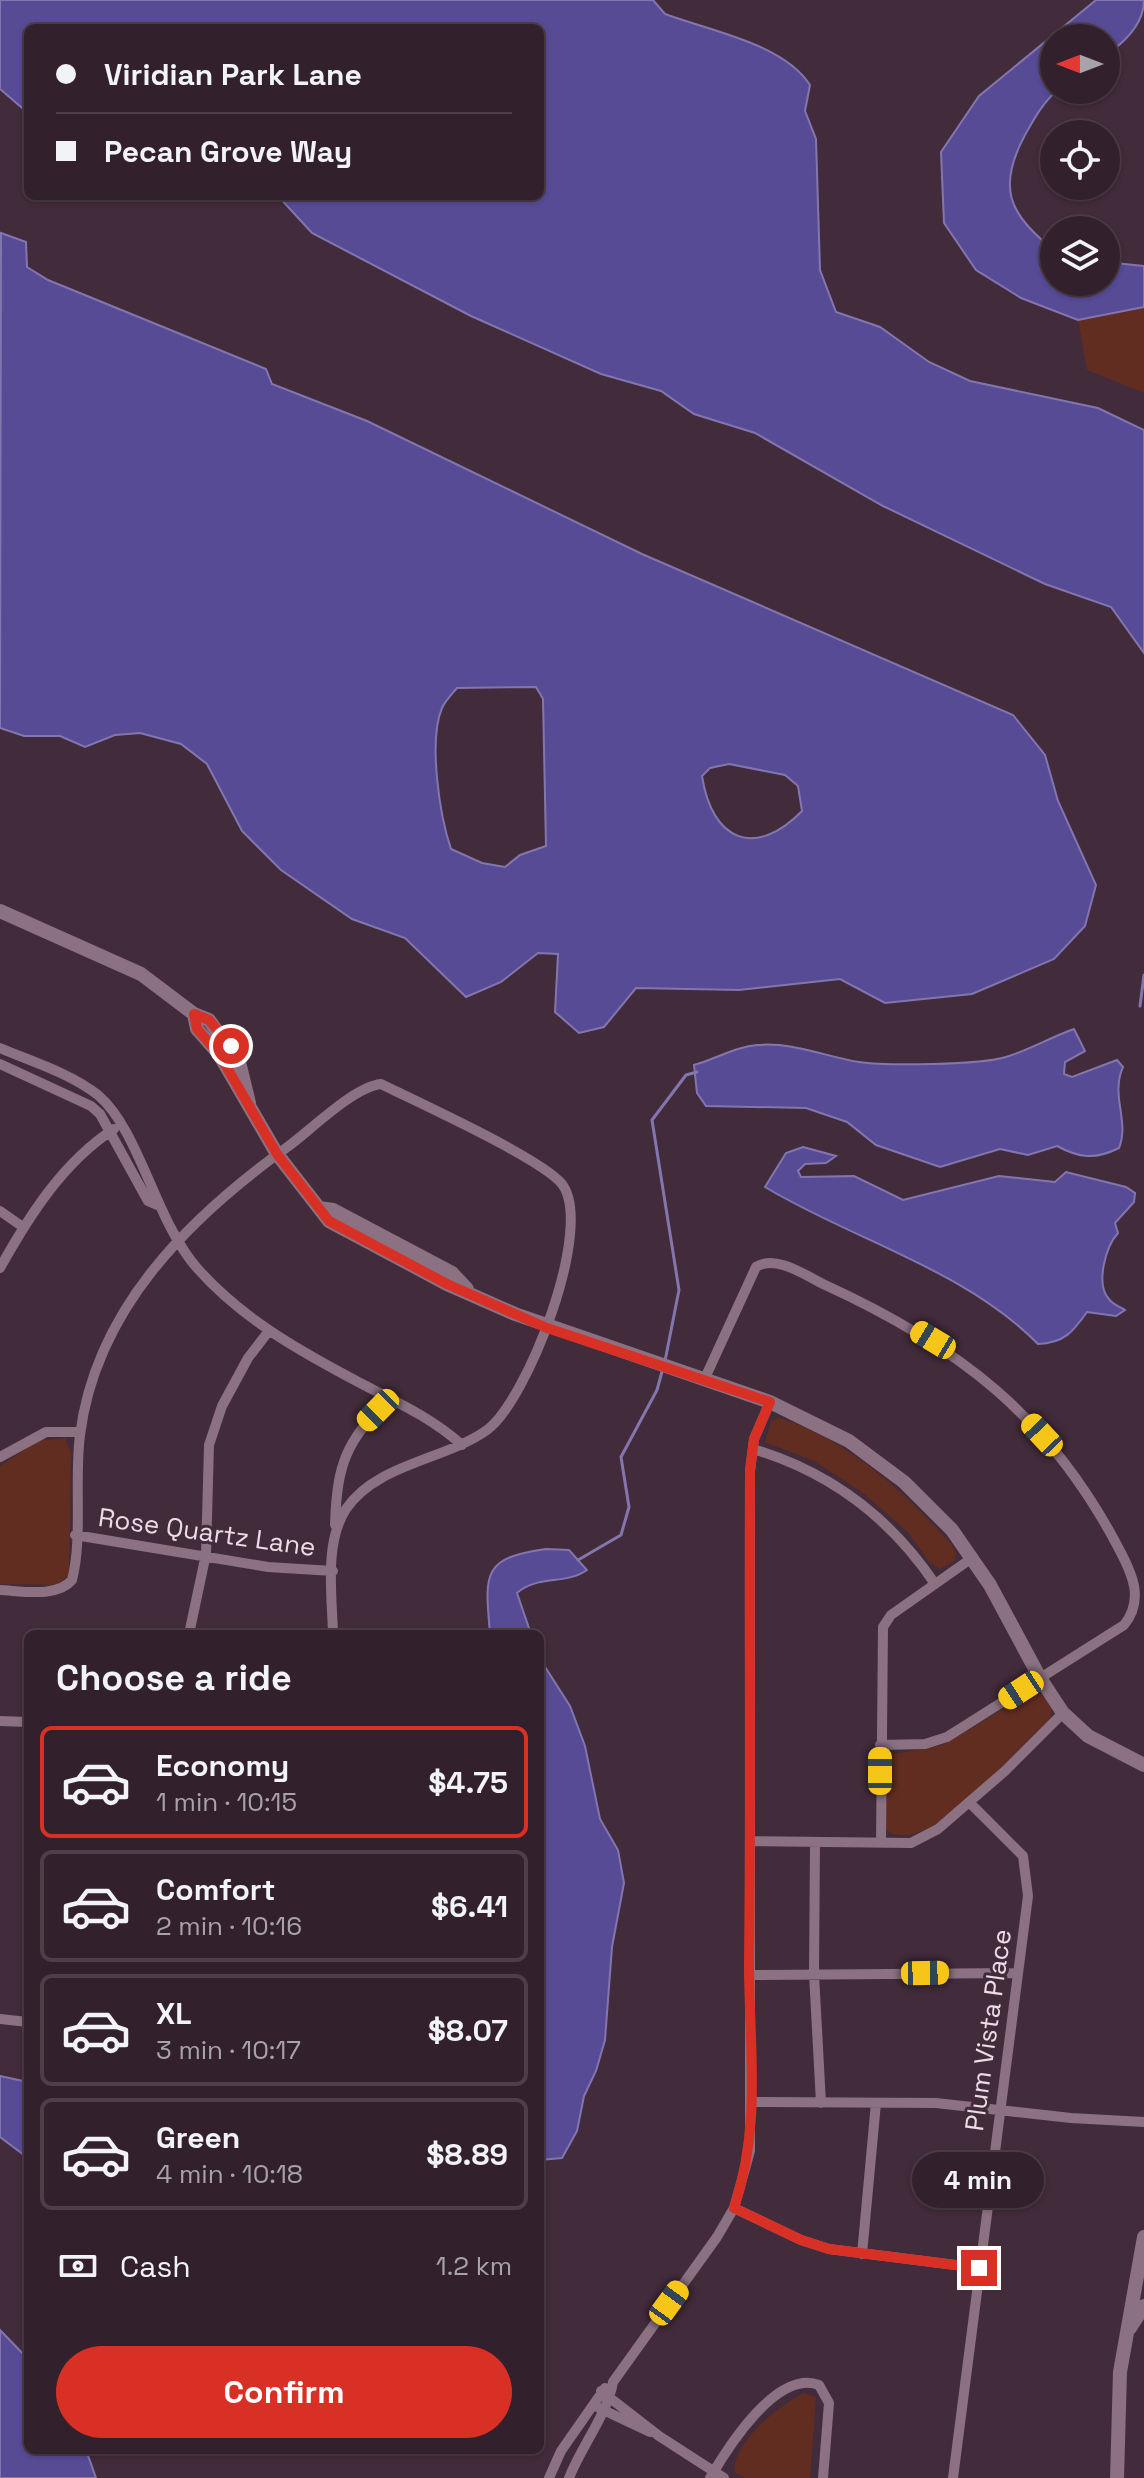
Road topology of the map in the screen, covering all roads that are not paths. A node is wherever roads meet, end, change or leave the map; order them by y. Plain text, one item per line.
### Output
1 (0, 911) edge
2 (0, 1048) edge
3 (0, 1064) edge
4 (115, 1128) junction
5 (277, 1154) junction
6 (0, 1211) edge
7 (23, 1227) junction
8 (176, 1241) junction
9 (0, 1268) edge
10 (547, 1328) junction
11 (268, 1332) junction
12 (705, 1378) junction
13 (389, 1398) junction
14 (770, 1402) junction
15 (80, 1432) junction
16 (462, 1445) junction
17 (753, 1449) junction
18 (0, 1457) edge
19 (335, 1527) junction
20 (75, 1535) junction
21 (206, 1554) junction
22 (972, 1558) junction
23 (333, 1571) junction
24 (935, 1584) junction
25 (0, 1590) edge
26 (190, 1630) edge
27 (333, 1630) edge
28 (1040, 1678) junction
29 (1063, 1713) junction
30 (0, 1721) edge
31 (24, 1722) edge
32 (880, 1745) junction
33 (1144, 1765) edge
34 (969, 1802) junction
35 (750, 1841) junction
36 (815, 1842) junction
37 (881, 1843) junction
38 (1017, 1973) junction
39 (814, 1974) junction
40 (749, 1975) junction
41 (0, 2019) edge
42 (24, 2022) edge
43 (753, 2102) junction
44 (821, 2103) junction
45 (876, 2103) junction
46 (999, 2110) junction
47 (1144, 2122) edge
48 (734, 2208) junction
49 (1144, 2237) edge
50 (862, 2254) junction
51 (979, 2268) junction
52 (1144, 2306) edge
53 (1130, 2328) junction
54 (606, 2394) junction
55 (592, 2403) junction
56 (602, 2410) junction
57 (659, 2436) junction
58 (712, 2475) edge
59 (549, 2478) edge
60 (569, 2478) edge
61 (724, 2478) edge
62 (823, 2478) edge
63 (953, 2478) edge
64 (1117, 2478) edge

1 - 5 street
2 - 4 street
3 - 4 street
4 - 7 street
4 - 8 street
5 - 8 street
5 - 10 street
5 - 10 street
6 - 7 street
7 - 9 street
8 - 11 street
8 - 15 street
10 - 12 street
10 - 16 street
11 - 13 street
11 - 21 street
12 - 14 street
12 - 28 street
13 - 16 street
13 - 19 street
14 - 17 street
14 - 22 street
15 - 18 street
15 - 20 street
16 - 19 street
17 - 24 street
17 - 35 street
19 - 23 street
20 - 21 street, Rose Quartz Lane
20 - 25 street
21 - 23 street, Rose Quartz Lane
21 - 26 street
22 - 24 street
22 - 28 street
23 - 27 street
24 - 32 street
28 - 29 street
28 - 32 street
29 - 33 street
29 - 34 street
30 - 31 street
32 - 37 street
34 - 37 street
34 - 38 street, Plum Vista Place
35 - 36 street
35 - 40 street
36 - 37 street
36 - 39 street
38 - 39 street
38 - 46 street, Plum Vista Place
39 - 40 street
39 - 44 street
40 - 43 street
41 - 42 street
43 - 44 street
43 - 48 street
44 - 45 street
45 - 46 street
45 - 50 street
46 - 47 street
46 - 51 street, Plum Vista Place
48 - 50 street
48 - 54 street
49 - 53 street
50 - 51 street
51 - 63 street, Plum Vista Place
52 - 53 street
53 - 64 street
54 - 55 street
54 - 56 street
54 - 57 street
55 - 56 street
55 - 59 street
56 - 57 street
56 - 60 street
57 - 58 street
58 - 61 street
58 - 62 street

